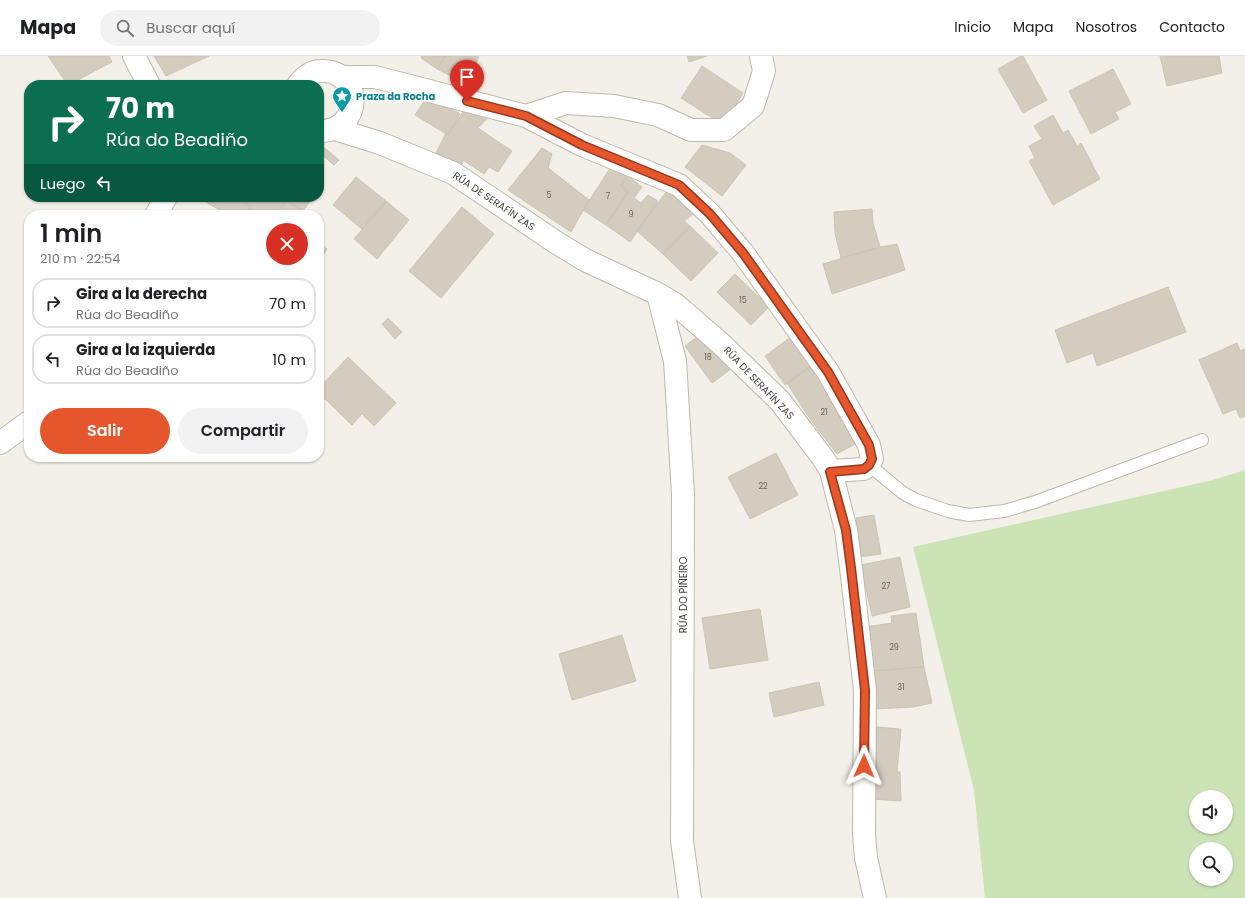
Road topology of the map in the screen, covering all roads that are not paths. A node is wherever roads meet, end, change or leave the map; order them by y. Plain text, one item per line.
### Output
1 (134, 56) edge
2 (312, 56) edge
3 (316, 56) edge
4 (761, 56) edge
5 (338, 75) junction
6 (375, 76) junction
7 (146, 80) edge
8 (300, 80) edge
9 (304, 80) edge
10 (353, 103) junction
11 (526, 116) junction
12 (327, 130) edge
13 (380, 143) junction
14 (658, 294) junction
15 (24, 426) edge
16 (1202, 440) dead end
17 (0, 443) edge
18 (869, 465) junction
19 (830, 472) junction
20 (690, 898) edge
21 (875, 898) edge

1 - 7 street
2 - 8 street
3 - 5 street
4 - 11 street
5 - 6 street
5 - 9 street
5 - 10 street
6 - 10 street
6 - 11 street
10 - 12 street
10 - 13 street, RÚA DE SERAFÍN ZAS
11 - 18 street
12 - 13 street
13 - 14 street, RÚA DE SERAFÍN ZAS
14 - 19 street, RÚA DE SERAFÍN ZAS
14 - 20 street, RÚA DO PIÑEIRO
15 - 17 street
16 - 18 lane
18 - 19 street
19 - 21 street, RÚA DE SERAFÍN ZAS

